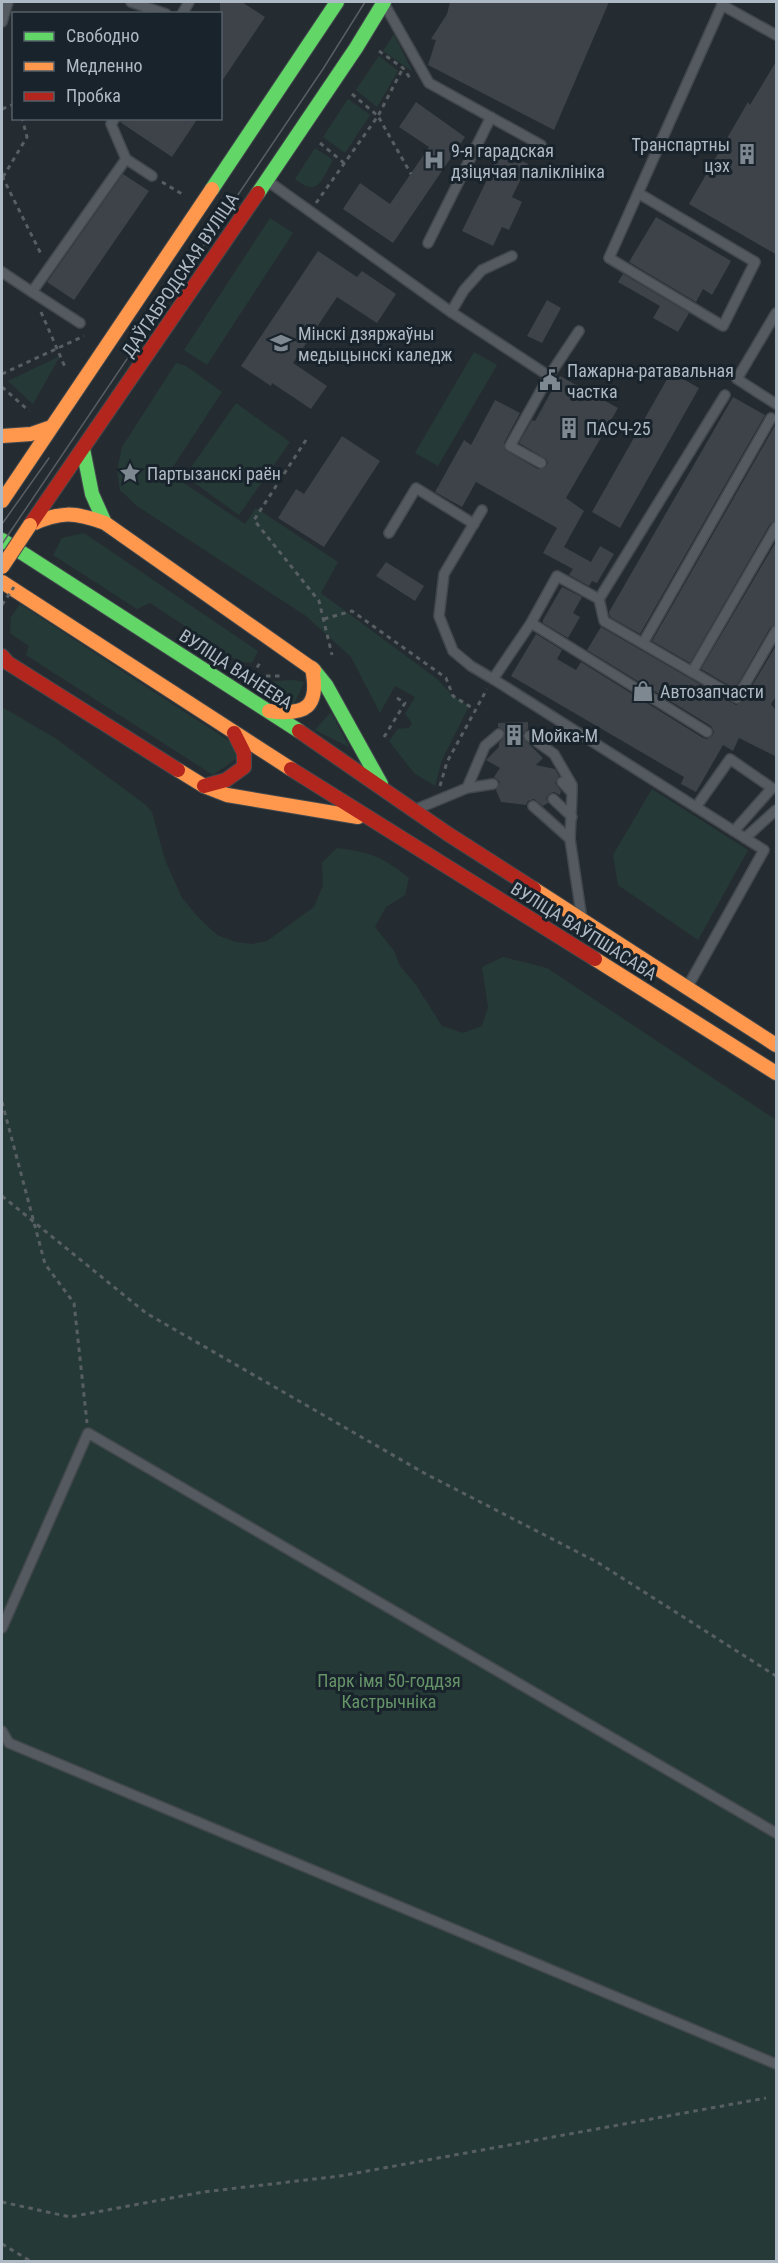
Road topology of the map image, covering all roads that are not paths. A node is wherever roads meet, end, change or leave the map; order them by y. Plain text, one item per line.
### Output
1 (8, 2) edge
2 (131, 2) edge
3 (337, 2) edge
4 (384, 2) edge
5 (723, 3) edge
6 (160, 12) edge
7 (2, 22) edge
8 (777, 35) edge
9 (491, 117) junction
10 (114, 120) edge
11 (541, 145) dead end
12 (126, 159) junction
13 (152, 176) road end
14 (267, 181) junction
15 (638, 193) junction
16 (428, 243) dead end
17 (512, 256) dead end
18 (2, 272) edge
19 (32, 292) junction
20 (451, 312) junction
21 (777, 314) edge
22 (80, 323) dead end
23 (579, 331) dead end
24 (549, 376) junction
25 (725, 395) dead end
26 (777, 404) edge
27 (771, 418) dead end
28 (51, 427) junction
29 (2, 436) edge
30 (83, 448) junction
31 (541, 463) dead end
32 (4, 473) dead end
33 (5, 497) edge
34 (482, 510) dead end
35 (105, 523) junction
36 (474, 524) junction
37 (30, 525) junction
38 (777, 527) edge
39 (389, 533) dead end
40 (2, 540) edge
41 (2, 567) edge
42 (2, 582) edge
43 (599, 599) junction
44 (531, 623) junction
45 (777, 631) edge
46 (643, 644) junction
47 (4, 660) edge
48 (312, 668) junction
49 (692, 672) junction
50 (493, 680) junction
51 (269, 711) junction
52 (707, 732) dead end
53 (234, 733) junction
54 (499, 734) dead end
55 (529, 736) dead end
56 (562, 782) dead end
57 (493, 784) dead end
58 (204, 786) junction
59 (774, 786) edge
60 (467, 788) junction
61 (385, 791) junction
62 (572, 793) junction
63 (553, 800) dead end
64 (533, 806) dead end
65 (696, 807) junction
66 (413, 810) junction
67 (777, 810) edge
68 (572, 817) junction
69 (372, 819) junction
70 (734, 831) junction
71 (448, 834) joint
72 (745, 838) junction
73 (570, 839) junction
74 (582, 918) junction
75 (681, 998) junction
76 (777, 1045) edge
77 (777, 1073) edge
78 (2, 1628) edge
79 (2, 1731) edge
80 (777, 1833) edge
81 (777, 2064) edge

1 - 7 lane
2 - 6 lane
3 - 28 main road, ДАЎГАБРОДСКАЯ ВУЛІЦА
4 - 9 lane
4 - 14 main road, ДАЎГАБРОДСКАЯ ВУЛІЦА
5 - 8 lane
5 - 15 lane
9 - 11 lane
9 - 16 lane
10 - 12 lane
12 - 13 lane
12 - 19 lane
14 - 20 lane
14 - 30 main road, ДАЎГАБРОДСКАЯ ВУЛІЦА
15 - 15 lane
17 - 20 lane
18 - 19 lane
19 - 22 lane
20 - 24 lane
21 - 26 lane
23 - 24 lane
24 - 31 lane
25 - 43 lane
27 - 46 lane
28 - 29 main road
28 - 33 main road, ДАЎГАБРОДСКАЯ ВУЛІЦА
30 - 35 main road
30 - 37 main road, ДАЎГАБРОДСКАЯ ВУЛІЦА
32 - 33 main road
34 - 36 lane
35 - 37 main road
35 - 48 main road
36 - 39 lane
36 - 50 lane
37 - 41 main road, ДАЎГАБРОДСКАЯ ВУЛІЦА, bridge
38 - 49 lane
40 - 51 main road, ВУЛІЦА ВАНЕЕВА
42 - 53 main road
43 - 44 lane
43 - 46 lane
44 - 50 lane
44 - 52 lane
45 - 49 lane
46 - 49 lane
47 - 58 main road
48 - 51 main road
48 - 61 main road
50 - 65 lane
51 - 61 main road, ВУЛІЦА ВАНЕЕВА
53 - 58 main road
53 - 69 main road
54 - 60 lane
55 - 62 lane
56 - 62 lane
57 - 60 lane
58 - 69 main road
59 - 65 lane
59 - 70 lane
60 - 66 lane
61 - 66 main road, ВУЛІЦА ВАНЕЕВА
62 - 68 lane
63 - 68 lane
64 - 73 lane
65 - 70 lane
66 - 71 main road, ВУЛІЦА ВАНЕЕВА
67 - 72 lane
68 - 73 lane
69 - 75 main road, ВУЛІЦА ВАЎПШАСАВА
70 - 72 lane
71 - 74 main road, ВУЛІЦА ВАЎПШАСАВА
72 - 75 lane
73 - 74 lane
74 - 75 main road, ВУЛІЦА ВАЎПШАСАВА
75 - 76 main road, ВУЛІЦА ВАЎПШАСАВА
75 - 77 main road, ВУЛІЦА ВАЎПШАСАВА
78 - 80 lane
79 - 81 lane

